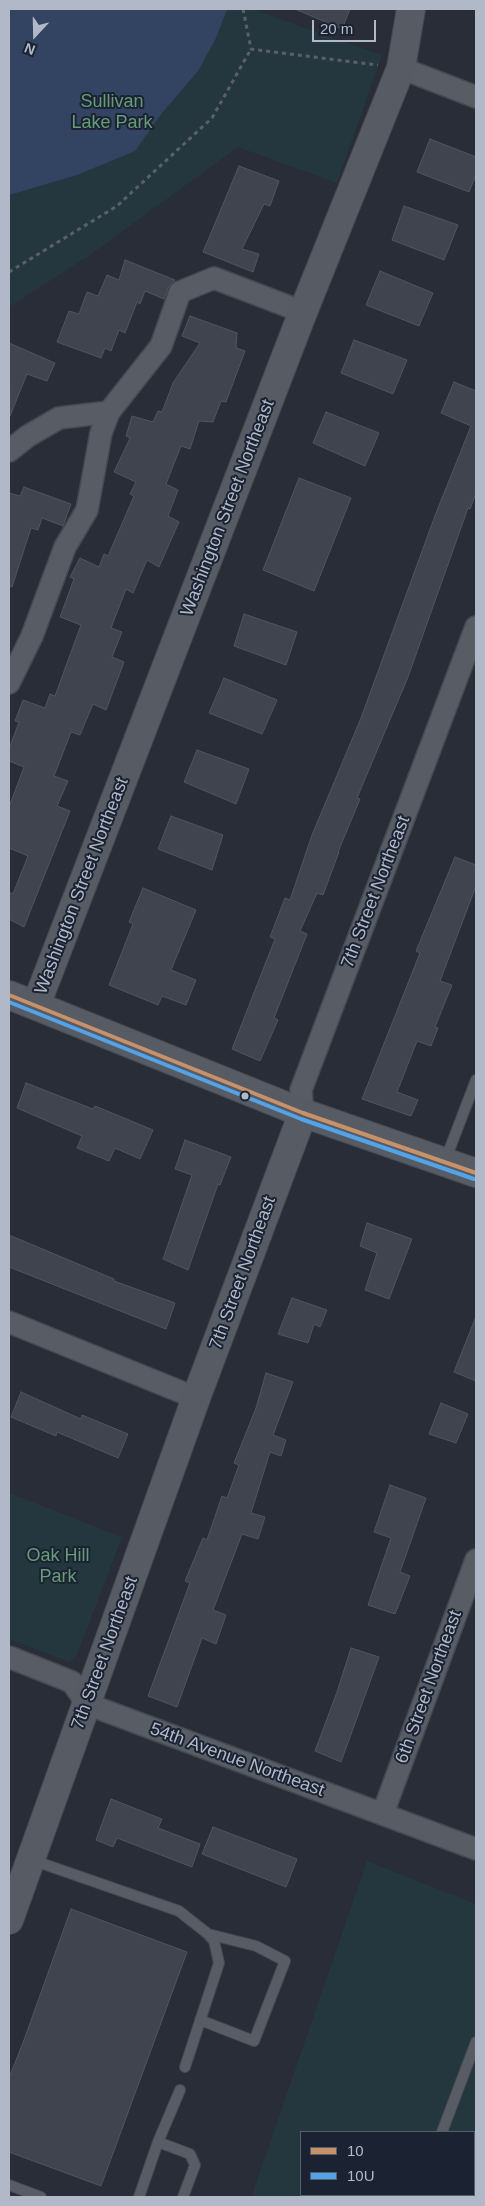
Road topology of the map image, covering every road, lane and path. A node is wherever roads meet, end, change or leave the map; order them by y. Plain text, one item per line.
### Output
1 (243, 9) edge
2 (411, 9) edge
3 (250, 49) junction
4 (401, 68) junction
5 (476, 98) edge
6 (9, 272) edge
7 (303, 312) junction
8 (109, 412) junction
9 (9, 451) edge
10 (476, 627) edge
11 (9, 683) edge
12 (9, 995) edge
13 (36, 1005) junction
14 (476, 1080) edge
15 (303, 1113) junction
16 (445, 1161) junction
17 (476, 1173) edge
18 (9, 1322) edge
19 (196, 1398) junction
20 (476, 1560) edge
21 (9, 1657) edge
22 (87, 1704) junction
23 (383, 1814) junction
24 (476, 1849) edge
25 (31, 1860) junction
26 (9, 1920) edge
27 (208, 1934) junction
28 (200, 2020) junction
29 (476, 2042) edge
30 (185, 2067) dead end
31 (180, 2090) dead end
32 (442, 2131) edge
33 (158, 2142) junction
34 (9, 2185) edge
35 (42, 2197) edge
36 (139, 2197) edge
37 (183, 2197) edge

1 - 3 path
2 - 4 street, Washington Street Northeast
3 - 4 path
3 - 6 path
4 - 5 street
4 - 7 street, Washington Street Northeast
7 - 8 street
7 - 13 street, Washington Street Northeast
8 - 9 street
8 - 11 street
10 - 15 street, 7th Street Northeast
12 - 13 street
13 - 15 street
14 - 16 lane
15 - 16 street
15 - 19 street, 7th Street Northeast
16 - 17 street
18 - 19 street
19 - 22 street, 7th Street Northeast
20 - 23 street, 6th Street Northeast
21 - 22 street
22 - 23 street, 54th Avenue Northeast
22 - 25 street, 7th Street Northeast
23 - 24 street, 54th Avenue Northeast
25 - 26 street, 7th Street Northeast
25 - 27 lane
27 - 28 lane
27 - 28 lane
28 - 30 lane
29 - 32 lane
31 - 33 lane
33 - 36 lane
33 - 37 lane
34 - 35 lane

